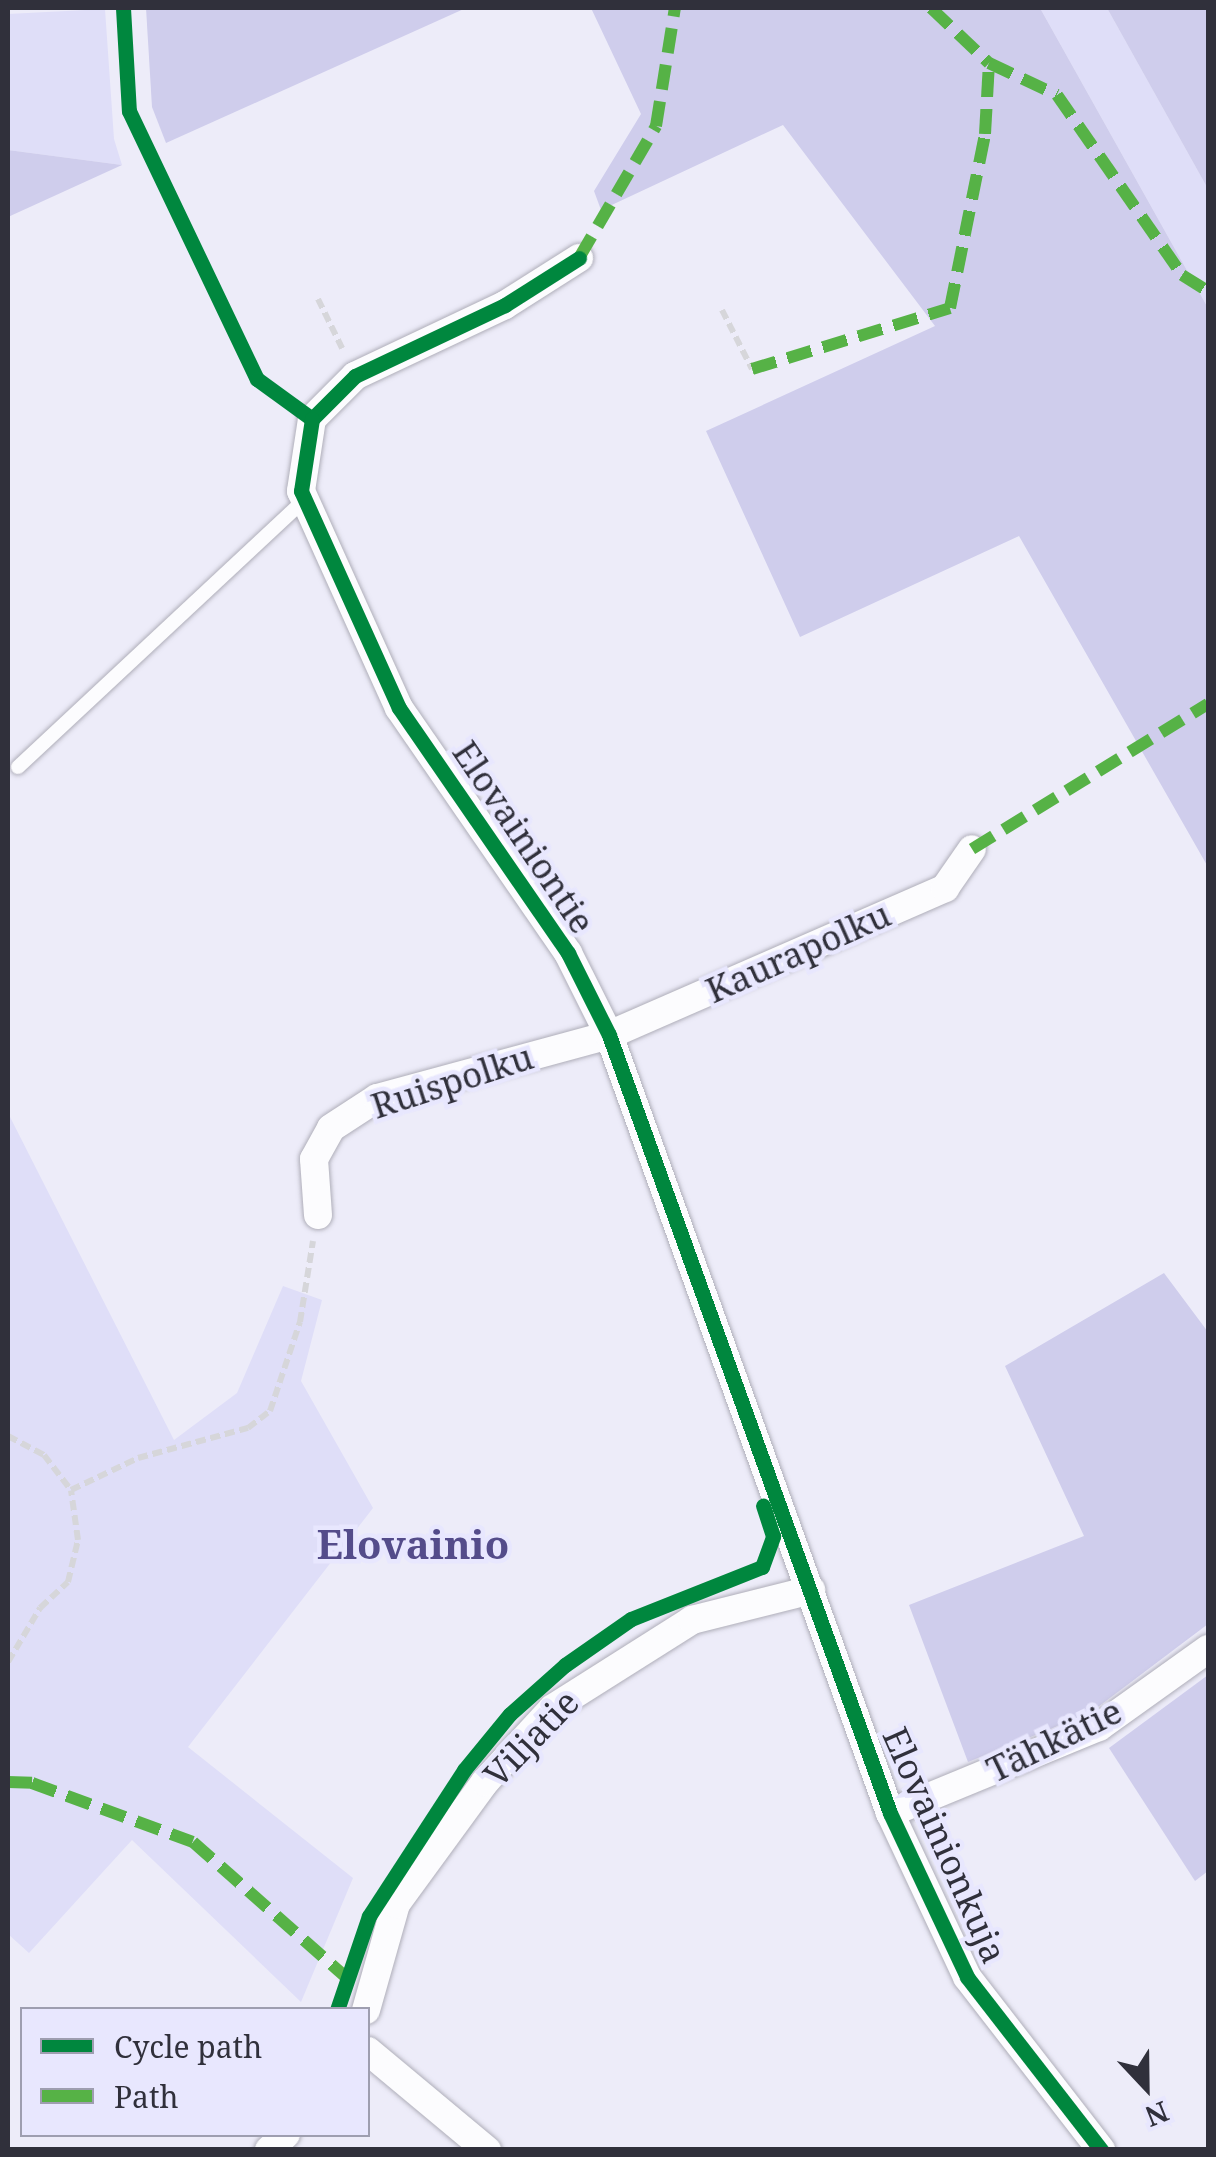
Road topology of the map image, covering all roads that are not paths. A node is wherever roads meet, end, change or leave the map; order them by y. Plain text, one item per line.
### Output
1 (579, 258) dead end
2 (305, 499) junction
3 (18, 766) dead end
4 (972, 849) dead end
5 (608, 1035) junction
6 (318, 1215) road end
7 (811, 1590) junction
8 (1208, 1649) edge
9 (890, 1813) junction
10 (367, 2007) edge
11 (370, 2053) edge
12 (487, 2150) edge
13 (1101, 2150) edge

1 - 2 street, Elovainiontie
2 - 3 lane
2 - 5 street, Elovainiontie
4 - 5 street, Kaurapolku
5 - 6 street, Ruispolku
5 - 7 street, Elovainiontie
7 - 9 street, Elovainionkuja
7 - 10 street, Viljatie
8 - 9 street, Tähkätie
9 - 13 street, Elovainionkuja
11 - 12 street

